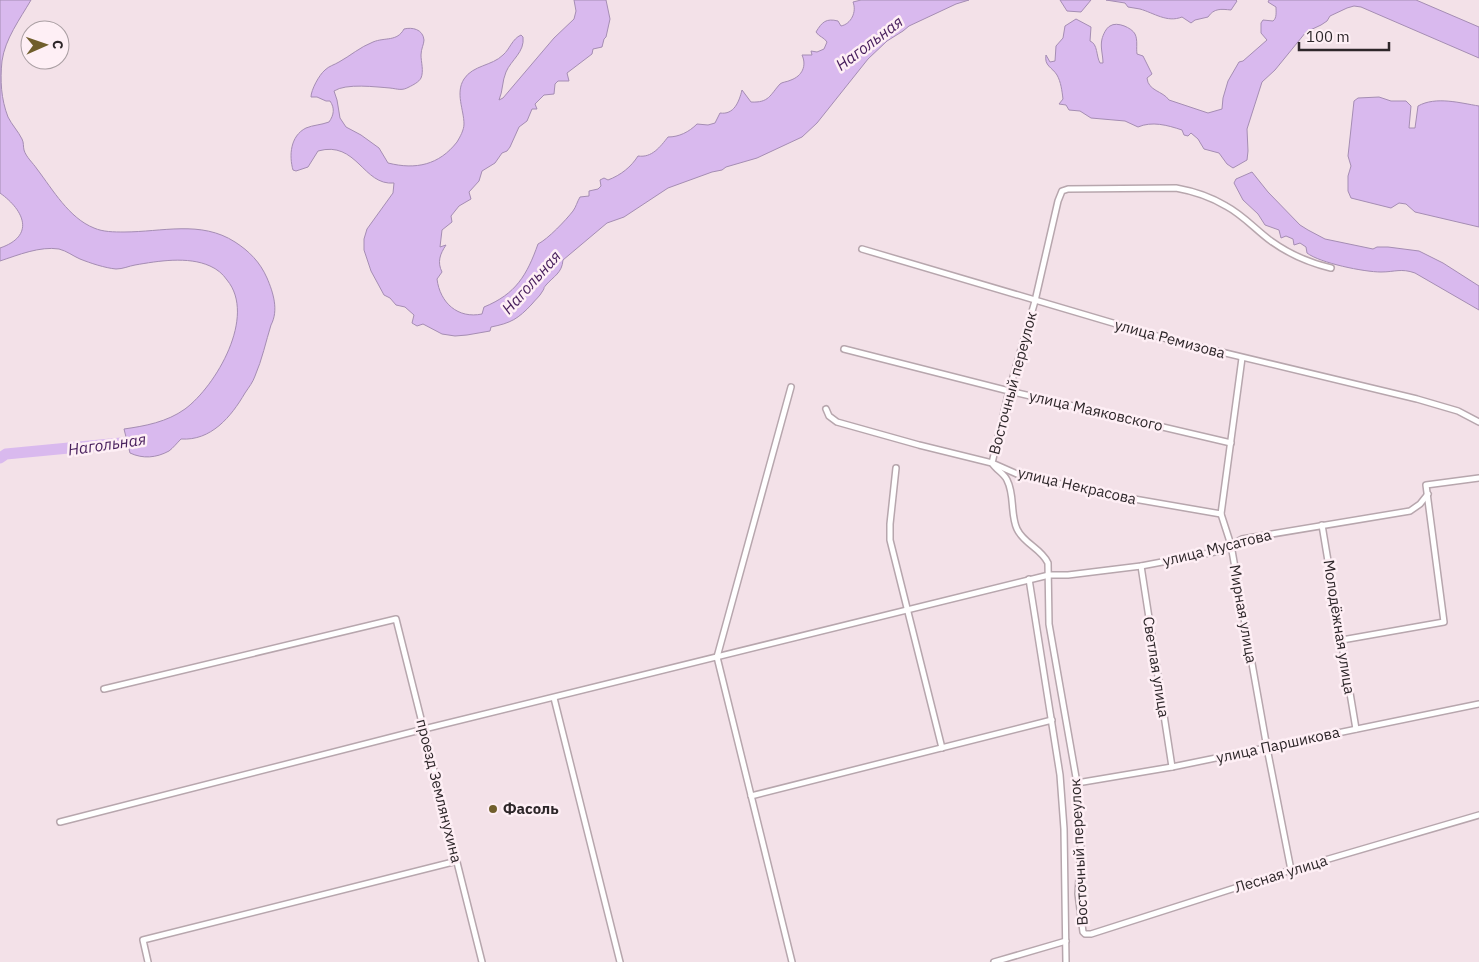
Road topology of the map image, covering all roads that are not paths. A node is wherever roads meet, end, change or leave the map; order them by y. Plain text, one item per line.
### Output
1 (862, 249) dead end
2 (1331, 268) dead end
3 (1035, 300) junction
4 (844, 349) dead end
5 (1242, 358) junction
6 (791, 387) dead end
7 (1009, 391) junction
8 (826, 409) dead end
9 (1479, 422) edge
10 (1231, 443) junction
11 (992, 463) junction
12 (896, 468) dead end
13 (1479, 478) edge
14 (1428, 494) junction
15 (1221, 514) junction
16 (1322, 526) junction
17 (1230, 545) junction
18 (1141, 566) junction
19 (1049, 575) junction
20 (1029, 580) junction
21 (907, 610) junction
22 (1342, 640) junction
23 (717, 657) junction
24 (104, 689) dead end
25 (554, 698) junction
26 (1479, 704) edge
27 (1052, 720) junction
28 (424, 729) junction
29 (1356, 729) junction
30 (942, 748) junction
31 (1267, 748) junction
32 (1172, 767) junction
33 (1077, 783) junction
34 (751, 796) junction
35 (1479, 815) edge
36 (60, 822) dead end
37 (457, 861) junction
38 (1291, 870) junction
39 (1085, 934) joint
40 (1066, 941) junction
41 (148, 962) edge
42 (482, 962) edge
43 (620, 962) edge
44 (792, 962) edge
45 (994, 962) edge
46 (1066, 962) edge

1 - 3 street, улица Ремизова
2 - 3 street, Восточный переулок
3 - 5 street, улица Ремизова
3 - 7 street, Восточный переулок
4 - 7 street, улица Маяковского
5 - 9 street, улица Ремизова
5 - 10 street, Мирная улица
6 - 23 street
7 - 10 street, улица Маяковского
7 - 11 street, Восточный переулок
8 - 11 street, улица Некрасова
10 - 15 street, Мирная улица
11 - 15 street, улица Некрасова
11 - 19 street, Восточный переулок
12 - 21 street
13 - 14 street, улица Мусатова
14 - 16 street, улица Мусатова
14 - 22 street
15 - 17 street, Мирная улица
16 - 17 street, улица Мусатова
16 - 22 street, Молодёжная улица
17 - 18 street, улица Мусатова
17 - 31 street, Мирная улица
18 - 19 street, улица Мусатова
18 - 32 street, Светлая улица
19 - 20 street, улица Мусатова
19 - 33 street, Восточный переулок
20 - 21 street, улица Мусатова
20 - 27 street, Восточный переулок
21 - 23 street, улица Мусатова
21 - 30 street
22 - 29 street, Молодёжная улица
23 - 25 street, улица Мусатова
23 - 34 street
24 - 28 street, проезд Землянухина
25 - 28 street, улица Мусатова
25 - 43 street
26 - 29 street, улица Паршикова
27 - 30 street
27 - 40 street, Восточный переулок
28 - 36 street, улица Мусатова
28 - 37 street, проезд Землянухина
29 - 31 street, улица Паршикова
30 - 34 street
31 - 32 street, улица Паршикова
31 - 38 street, Мирная улица
32 - 33 street, улица Паршикова
33 - 39 street, Восточный переулок
34 - 44 street
35 - 38 street, Лесная улица
37 - 41 street
37 - 42 street, проезд Землянухина
38 - 39 street, Лесная улица
40 - 45 street
40 - 46 street, Восточный переулок

